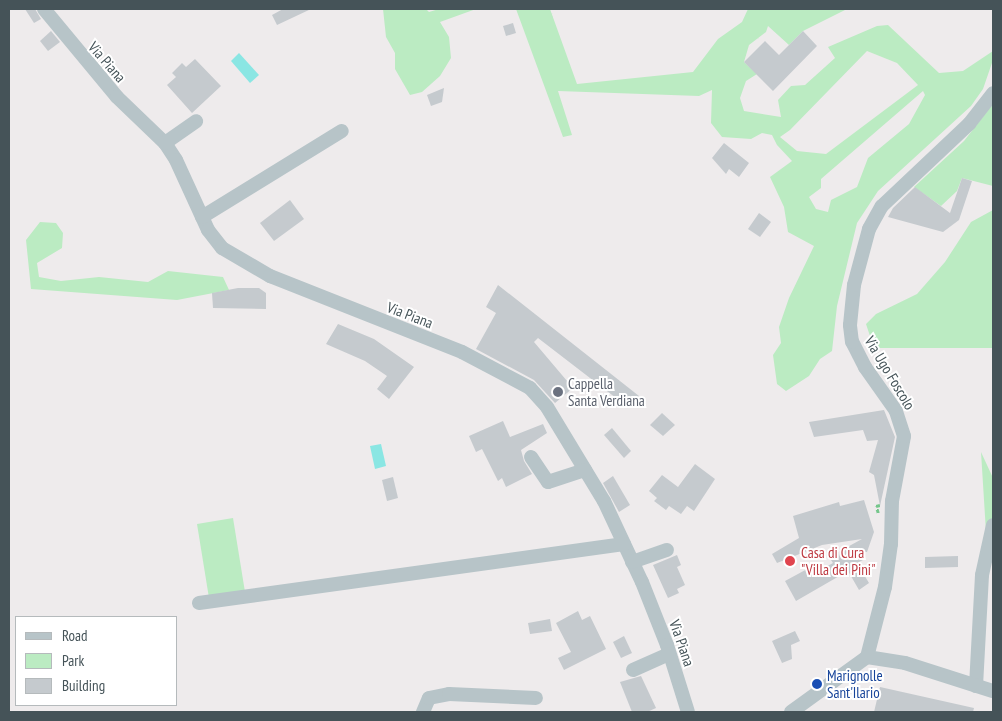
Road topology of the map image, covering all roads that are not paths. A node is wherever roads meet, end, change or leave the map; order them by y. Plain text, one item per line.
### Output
1 (44, 9) edge
2 (993, 92) edge
3 (196, 121) dead end
4 (342, 131) dead end
5 (165, 143) junction
6 (202, 218) junction
7 (531, 457) dead end
8 (585, 470) junction
9 (993, 525) edge
10 (624, 544) junction
11 (667, 550) dead end
12 (632, 562) junction
13 (199, 603) dead end
14 (669, 654) junction
15 (867, 657) junction
16 (633, 670) dead end
17 (976, 686) junction
18 (993, 691) edge
19 (536, 698) dead end
20 (423, 712) edge
21 (688, 712) edge
22 (791, 712) edge

1 - 5 street, Via Piana
2 - 15 street, Via Ugo Foscolo
3 - 5 street
4 - 6 street
5 - 6 street, Via Piana
6 - 8 street, Via Piana
7 - 8 street
8 - 10 street, Via Piana
9 - 17 street
10 - 12 street, Via Piana
10 - 13 street
11 - 12 street
12 - 14 street, Via Piana
14 - 16 street
14 - 21 street, Via Piana
15 - 17 street
15 - 22 street
17 - 18 street
19 - 20 street

